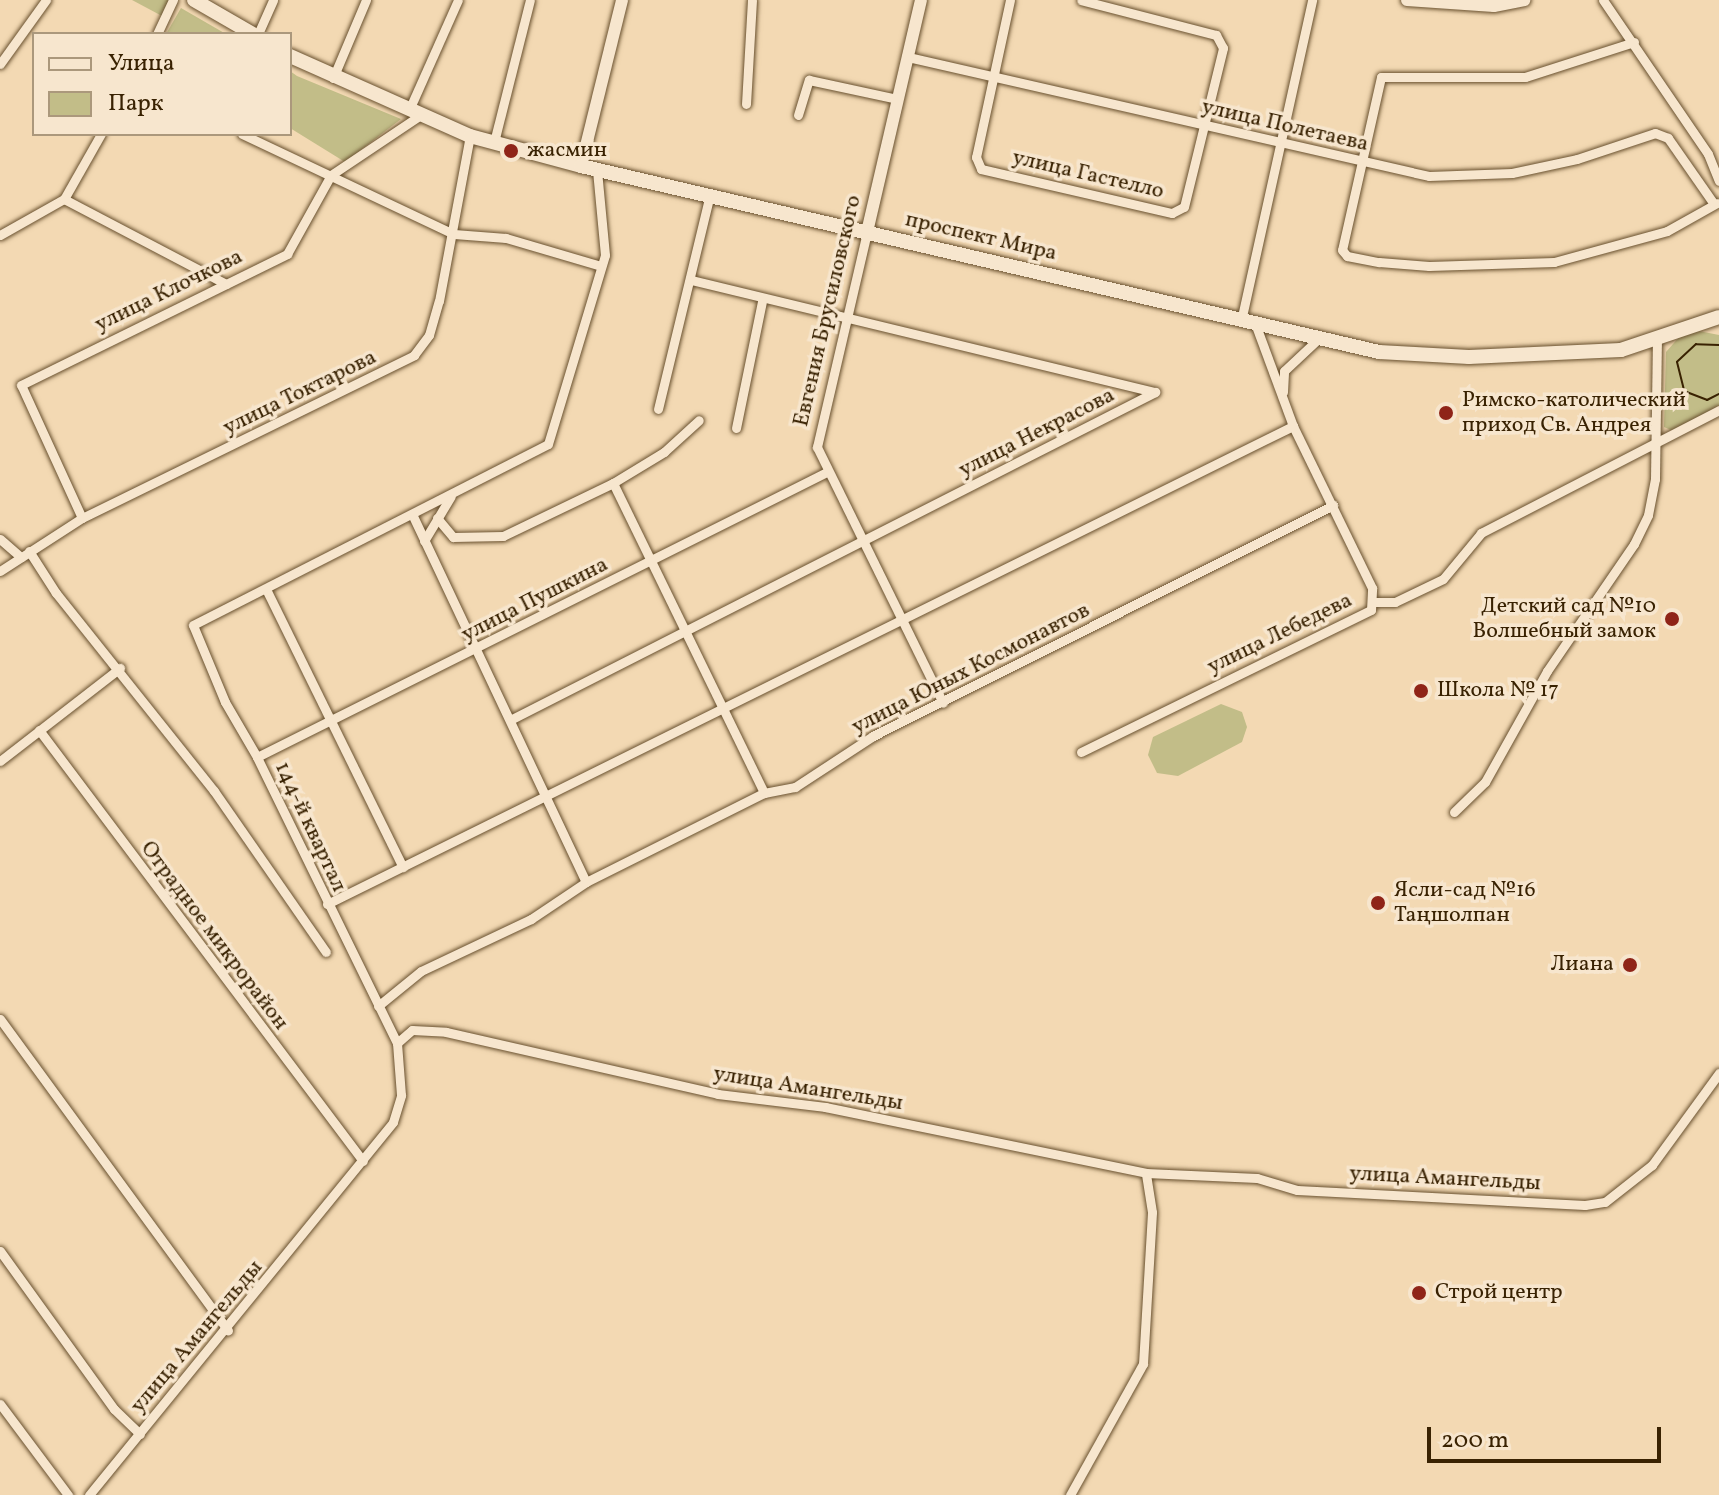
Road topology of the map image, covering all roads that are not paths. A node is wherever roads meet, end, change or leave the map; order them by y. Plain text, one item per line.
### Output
1 (46, 0) edge
2 (173, 0) edge
3 (194, 0) edge
4 (273, 0) edge
5 (366, 0) edge
6 (458, 0) edge
7 (530, 0) edge
8 (622, 0) edge
9 (752, 0) edge
10 (921, 0) edge
11 (1010, 0) edge
12 (1081, 0) edge
13 (1312, 0) edge
14 (1407, 0) edge
15 (1524, 0) edge
16 (1603, 0) edge
17 (158, 32) edge
18 (252, 32) edge
19 (257, 32) edge
20 (1634, 42) junction
21 (292, 57) edge
22 (908, 57) junction
23 (0, 64) edge
24 (992, 75) junction
25 (333, 78) junction
26 (898, 99) junction
27 (746, 104) dead end
28 (415, 112) junction
29 (798, 115) dead end
30 (1204, 125) junction
31 (100, 136) edge
32 (246, 136) edge
33 (470, 136) junction
34 (494, 142) junction
35 (1283, 145) junction
36 (1360, 164) junction
37 (581, 166) junction
38 (597, 170) junction
39 (331, 175) junction
40 (1719, 181) edge
41 (710, 194) junction
42 (64, 199) junction
43 (1717, 203) edge
44 (867, 232) junction
45 (454, 234) junction
46 (0, 235) edge
47 (601, 266) junction
48 (691, 280) junction
49 (226, 284) junction
50 (762, 301) junction
51 (1719, 307) edge
52 (1719, 317) edge
53 (847, 319) junction
54 (1241, 321) junction
55 (1256, 326) junction
56 (1680, 331) junction
57 (1317, 340) junction
58 (1657, 341) junction
59 (1283, 395) junction
60 (658, 409) dead end
61 (1719, 410) edge
62 (699, 420) dead end
63 (1293, 426) junction
64 (736, 428) dead end
65 (1656, 441) junction
66 (827, 472) junction
67 (613, 483) junction
68 (451, 494) junction
69 (1333, 505) junction
70 (412, 514) junction
71 (82, 518) junction
72 (437, 518) junction
73 (0, 539) edge
74 (424, 541) junction
75 (864, 542) junction
76 (25, 554) junction
77 (652, 561) junction
78 (0, 571) edge
79 (266, 589) junction
80 (1373, 602) junction
81 (903, 621) junction
82 (689, 631) junction
83 (477, 650) junction
84 (120, 668) junction
85 (943, 703) junction
86 (726, 710) junction
87 (510, 720) junction
88 (334, 721) junction
89 (39, 730) junction
90 (1081, 752) dead end
91 (257, 757) junction
92 (0, 761) edge
93 (764, 793) junction
94 (548, 797) junction
95 (1454, 812) dead end
96 (403, 867) junction
97 (586, 882) junction
98 (327, 904) junction
99 (326, 952) dead end
100 (378, 1006) junction
101 (0, 1019) edge
102 (397, 1043) junction
103 (1719, 1073) edge
104 (363, 1161) junction
105 (1146, 1173) junction
106 (0, 1251) edge
107 (228, 1330) junction
108 (0, 1404) edge
109 (140, 1434) junction
110 (68, 1495) edge
111 (89, 1495) edge
112 (1070, 1495) edge

1 - 23 street
2 - 17 street
3 - 18 main road
4 - 19 street
5 - 25 street
6 - 28 street
7 - 34 street
8 - 37 street
9 - 27 street
10 - 22 street, Евгения Брусиловского
11 - 24 street, улица Гастелло
12 - 30 street, улица Гастелло
13 - 35 street
14 - 15 street
16 - 20 street
20 - 36 street
20 - 40 street
21 - 25 main road, проспект Мира
22 - 24 street, улица Полетаева
22 - 26 street, Евгения Брусиловского
24 - 30 street, улица Полетаева
24 - 30 street, улица Гастелло
25 - 28 main road, проспект Мира
26 - 29 street
26 - 44 street, Евгения Брусиловского
28 - 33 main road, проспект Мира
28 - 39 street, улица Клочкова
30 - 35 street, улица Полетаева
31 - 42 street
32 - 39 street
33 - 34 main road, проспект Мира
33 - 45 street, улица Токтарова
34 - 37 main road, проспект Мира
35 - 36 street, улица Полетаева
35 - 54 street
36 - 43 street, улица Полетаева
36 - 43 street
37 - 38 main road, проспект Мира
38 - 41 main road, проспект Мира
38 - 47 street
39 - 45 street
39 - 49 street, улица Клочкова
41 - 44 main road, проспект Мира
41 - 48 street
42 - 46 street
42 - 49 street
44 - 53 street, Евгения Брусиловского
44 - 54 main road, проспект Мира
45 - 47 street
45 - 71 street, улица Токтарова
47 - 68 street
48 - 50 street, улица Некрасова
48 - 60 street
49 - 71 street, улица Клочкова
50 - 53 street, улица Некрасова
50 - 64 street
51 - 56 main road, проспект Мира
52 - 56 main road, проспект Мира
53 - 66 street, Евгения Брусиловского
53 - 75 street, улица Некрасова
54 - 55 main road, проспект Мира
55 - 57 main road, проспект Мира
55 - 59 street, улица Лебедева
56 - 58 main road, проспект Мира
57 - 58 main road, проспект Мира
57 - 59 street
58 - 65 street
59 - 63 street, улица Лебедева
61 - 65 street
62 - 67 street
63 - 69 street, улица Лебедева
63 - 81 street
65 - 80 street
65 - 95 street
66 - 75 street, Евгения Брусиловского
66 - 77 street, улица Пушкина
67 - 72 street
67 - 77 street
68 - 70 street
68 - 72 street
69 - 80 street, улица Лебедева
69 - 85 street, улица Юных Космонавтов
70 - 74 street
70 - 79 street
71 - 76 street, улица Токтарова
72 - 74 street
73 - 76 street
74 - 83 street
75 - 81 street, Евгения Брусиловского
75 - 82 street, улица Некрасова
76 - 78 street, улица Токтарова
76 - 84 street
77 - 82 street
77 - 83 street, улица Пушкина
79 - 88 street
79 - 91 street, 144-й квартал
80 - 90 street, улица Лебедева
81 - 85 street, Евгения Брусиловского
81 - 86 street
82 - 86 street
82 - 87 street, улица Некрасова
83 - 87 street
83 - 88 street, улица Пушкина
84 - 89 street
84 - 99 street
85 - 93 street, улица Юных Космонавтов
86 - 93 street
86 - 94 street
87 - 94 street
88 - 91 street, улица Пушкина
88 - 96 street
89 - 92 street
89 - 104 street, Отрадное микрорайон
91 - 98 street, 144-й квартал
93 - 97 street, улица Юных Космонавтов
94 - 96 street
94 - 97 street
96 - 98 street
97 - 100 street, улица Юных Космонавтов
98 - 100 street, 144-й квартал
100 - 102 street, 144-й квартал
101 - 107 street
102 - 104 street, улица Амангельды
102 - 105 street, улица Амангельды
103 - 105 street, улица Амангельды
104 - 107 street, улица Амангельды
105 - 112 street
106 - 109 street
107 - 109 street, улица Амангельды
108 - 110 street
109 - 111 street, улица Амангельды

